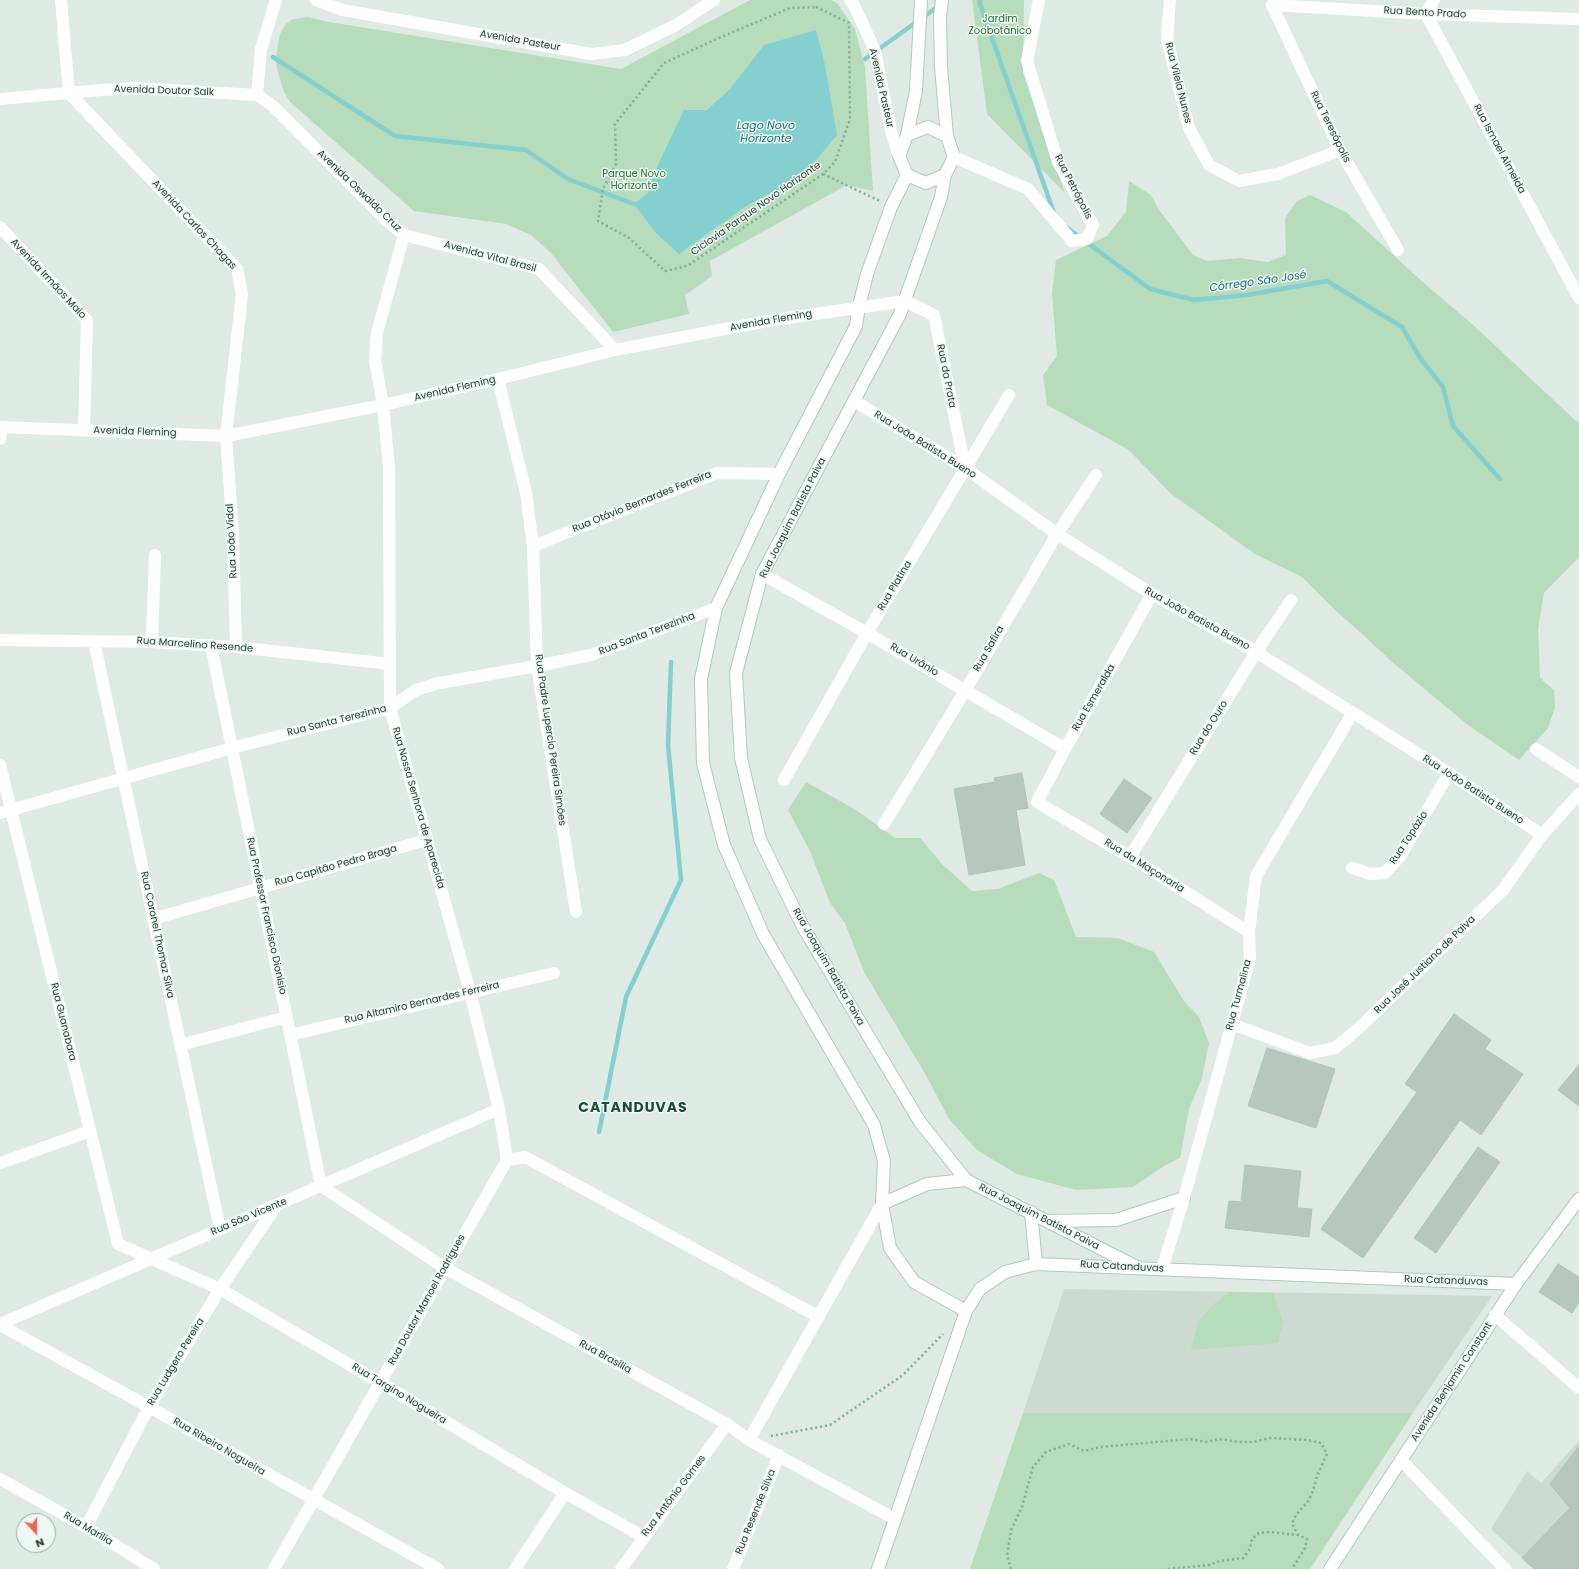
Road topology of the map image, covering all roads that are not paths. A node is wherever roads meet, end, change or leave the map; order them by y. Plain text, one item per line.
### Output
1 (61, 0) edge
2 (276, 0) edge
3 (316, 0) edge
4 (714, 0) edge
5 (850, 0) edge
6 (921, 0) edge
7 (942, 0) edge
8 (1039, 0) edge
9 (1170, 0) edge
10 (1434, 0) edge
11 (1273, 2) edge
12 (343, 5) edge
13 (1426, 14) junction
14 (1579, 19) edge
15 (69, 93) junction
16 (257, 95) junction
17 (0, 99) edge
18 (907, 135) junction
19 (947, 136) junction
20 (1340, 150) junction
21 (899, 156) junction
22 (954, 157) junction
23 (907, 175) junction
24 (945, 175) junction
25 (0, 227) edge
26 (404, 235) junction
27 (1398, 250) dead end
28 (1579, 298) edge
29 (905, 301) junction
30 (859, 306) junction
31 (615, 350) junction
32 (498, 379) junction
33 (1009, 395) dead end
34 (854, 401) junction
35 (382, 405) junction
36 (84, 430) junction
37 (0, 431) edge
38 (226, 436) junction
39 (965, 468) junction
40 (779, 474) junction
41 (1096, 475) dead end
42 (1057, 534) junction
43 (533, 546) junction
44 (155, 555) dead end
45 (762, 574) junction
46 (1152, 594) junction
47 (1291, 600) dead end
48 (716, 608) junction
49 (867, 633) junction
50 (0, 640) edge
51 (94, 641) junction
52 (152, 642) junction
53 (211, 645) junction
54 (236, 647) junction
55 (1256, 652) junction
56 (390, 664) junction
57 (537, 666) junction
58 (965, 691) junction
59 (390, 708) junction
60 (1352, 714) junction
61 (232, 748) junction
62 (1065, 749) junction
63 (1536, 749) dead end
64 (0, 765) edge
65 (1449, 773) junction
66 (1579, 777) edge
67 (123, 779) junction
68 (784, 780) dead end
69 (1579, 794) edge
70 (1037, 802) joint
71 (5, 812) edge
72 (884, 824) dead end
73 (1542, 835) junction
74 (426, 840) junction
75 (1130, 857) junction
76 (1352, 868) dead end
77 (260, 888) junction
78 (576, 912) dead end
79 (153, 919) junction
80 (1250, 932) junction
81 (554, 973) dead end
82 (470, 992) junction
83 (287, 1018) junction
84 (1232, 1024) junction
85 (290, 1035) junction
86 (180, 1045) junction
87 (499, 1109) junction
88 (90, 1131) junction
89 (507, 1160) junction
90 (0, 1163) edge
91 (966, 1180) junction
92 (321, 1186) junction
93 (1184, 1198) junction
94 (1579, 1199) edge
95 (278, 1204) junction
96 (882, 1204) junction
97 (1031, 1212) junction
98 (1047, 1221) junction
99 (220, 1229) junction
100 (152, 1259) junction
101 (1036, 1264) junction
102 (445, 1268) junction
103 (1139, 1268) junction
104 (1162, 1269) junction
105 (1516, 1284) junction
106 (220, 1290) junction
107 (966, 1311) junction
108 (1495, 1315) junction
109 (819, 1317) junction
110 (0, 1325) edge
111 (381, 1383) junction
112 (1579, 1388) edge
113 (149, 1407) junction
114 (727, 1424) junction
115 (749, 1440) junction
116 (779, 1456) junction
117 (1401, 1460) junction
118 (0, 1479) edge
119 (565, 1493) junction
120 (314, 1500) junction
121 (894, 1519) junction
122 (86, 1527) junction
123 (644, 1537) junction
124 (154, 1569) edge
125 (274, 1569) edge
126 (438, 1569) edge
127 (515, 1569) edge
128 (621, 1569) edge
129 (734, 1569) edge
130 (878, 1569) edge
131 (1330, 1569) edge
132 (1505, 1569) edge

1 - 15 street
2 - 16 street
3 - 12 street, Avenida Pasteur
4 - 12 street, Avenida Pasteur
5 - 21 street, Avenida Pasteur
6 - 18 street
7 - 19 street
8 - 22 street, Rua Petrópolis
9 - 20 street, Rua Vilela Nunes
10 - 13 street
11 - 13 street, Rua Bento Prado
11 - 20 street, Rua Teresópolis
13 - 14 street, Rua Bento Prado
13 - 28 street, Rua Ismael Almeida
15 - 16 street, Avenida Doutor Salk
15 - 17 street, Avenida Doutor Salk
15 - 38 street, Avenida Carlos Chagas
16 - 26 street, Avenida Oswaldo Cruz
18 - 19 street
18 - 21 street
19 - 22 street
20 - 27 street, Rua Teresópolis
21 - 23 street
22 - 24 street, Rua Joaquim Batista Paiva
23 - 24 street
23 - 30 street
24 - 29 street, Rua Joaquim Batista Paiva
25 - 36 street, Avenida Irmãos Maio
26 - 31 street, Avenida Vital Brasil
26 - 35 street, Avenida Oswaldo Cruz
29 - 30 street, Avenida Fleming
29 - 34 street, Rua Joaquim Batista Paiva
29 - 39 street, Rua da Prata
30 - 31 street, Avenida Fleming
30 - 40 street
31 - 32 street, Avenida Fleming
32 - 35 street, Avenida Fleming
32 - 43 street, Rua Padre Lupercio Pereira Simões
33 - 39 street, Rua Platina
34 - 39 street, Rua João Batista Bueno
34 - 45 street, Rua Joaquim Batista Paiva
35 - 38 street, Avenida Fleming
35 - 56 street, Rua Nossa Senhora de Aparecida
36 - 37 street, Avenida Fleming
36 - 38 street, Avenida Fleming
38 - 54 street, Rua João Vidal
39 - 42 street, Rua João Batista Bueno
39 - 49 street, Rua Platina
40 - 43 street, Rua Otávio Bernardes Ferreira
40 - 48 street
41 - 42 street, Rua Safira
42 - 46 street, Rua João Batista Bueno
42 - 58 street, Rua Safira
43 - 57 street, Rua Padre Lupercio Pereira Simões
44 - 52 street
45 - 49 street, Rua Urânio
45 - 91 street, Rua Joaquim Batista Paiva
46 - 55 street, Rua João Batista Bueno
46 - 62 street, Rua Esmeralda
47 - 55 street, Rua do Ouro
48 - 57 street, Rua Santa Terezinha
48 - 96 street
49 - 58 street, Rua Urânio
49 - 68 street, Rua Platina
50 - 51 street, Rua Marcelino Resende
51 - 52 street, Rua Marcelino Resende
51 - 67 street, Rua Coronel Thomaz Silva
52 - 53 street, Rua Marcelino Resende
53 - 54 street, Rua Marcelino Resende
53 - 61 street, Rua Professor Francisco Dionisio
54 - 56 street, Rua Marcelino Resende
55 - 60 street, Rua João Batista Bueno
55 - 75 street, Rua do Ouro
56 - 59 street, Rua Nossa Senhora de Aparecida
57 - 59 street, Rua Santa Terezinha
57 - 78 street, Rua Padre Lupercio Pereira Simões
58 - 62 street, Rua Urânio
58 - 72 street, Rua Safira
59 - 61 street, Rua Santa Terezinha
59 - 74 street, Rua Nossa Senhora de Aparecida
60 - 65 street, Rua João Batista Bueno
60 - 80 street, Rua Turmalina
61 - 67 street, Rua Santa Terezinha
61 - 77 street, Rua Professor Francisco Dionisio
62 - 70 street, Rua Esmeralda
63 - 66 street
64 - 71 street, Rua Guanabara
65 - 73 street, Rua João Batista Bueno
65 - 76 street, Rua Topázio
67 - 71 street, Rua Santa Terezinha
67 - 79 street, Rua Coronel Thomaz Silva
69 - 73 street, Rua José Justiano de Paiva
70 - 75 street, Rua da Maçonaria
71 - 88 street, Rua Guanabara
73 - 84 street, Rua José Justiano de Paiva
74 - 77 street, Rua Capitão Pedro Braga
74 - 82 street, Rua Nossa Senhora de Aparecida
75 - 80 street, Rua da Maçonaria
77 - 79 street, Rua Capitão Pedro Braga
77 - 83 street, Rua Professor Francisco Dionisio
79 - 86 street, Rua Coronel Thomaz Silva
80 - 84 street, Rua Turmalina
81 - 82 street, Rua Altamiro Bernardes Ferreira
82 - 85 street, Rua Altamiro Bernardes Ferreira
82 - 87 street, Rua Nossa Senhora de Aparecida
83 - 85 street, Rua Professor Francisco Dionisio
83 - 86 street
84 - 93 street, Rua Turmalina
85 - 92 street, Rua Professor Francisco Dionisio
86 - 99 street, Rua Coronel Thomaz Silva
87 - 89 street
87 - 92 street, Rua São Vicente
88 - 90 street
88 - 100 street, Rua Guanabara
89 - 102 street, Rua Doutor Manoel Rodrigues
89 - 109 street
91 - 96 street
91 - 97 street, Rua Joaquim Batista Paiva
92 - 95 street, Rua São Vicente
92 - 102 street, Rua Brasília
93 - 98 street
93 - 104 street, Rua Turmalina
94 - 105 street, Avenida Benjamin Constant
95 - 99 street, Rua São Vicente
95 - 106 street, Rua Ludgero Pereira
96 - 107 street
96 - 109 street
97 - 98 street, Rua Joaquim Batista Paiva
97 - 101 street
98 - 103 street, Rua Joaquim Batista Paiva
99 - 100 street, Rua São Vicente
100 - 106 street, Rua Targino Nogueira
100 - 110 street, Rua São Vicente
101 - 103 street, Rua Catanduvas
101 - 107 street, Rua Catanduvas
102 - 111 street, Rua Doutor Manoel Rodrigues
102 - 114 street, Rua Brasília
103 - 104 street, Rua Catanduvas
104 - 105 street, Rua Catanduvas
105 - 108 street, Avenida Benjamin Constant
106 - 111 street, Rua Targino Nogueira
106 - 113 street, Rua Ludgero Pereira
107 - 121 street, Rua Catanduvas
108 - 112 street
108 - 117 street, Avenida Benjamin Constant
109 - 115 street
110 - 113 street, Rua Ribeiro Nogueira
111 - 119 street, Rua Targino Nogueira
111 - 120 street, Rua Doutor Manoel Rodrigues
113 - 120 street, Rua Ribeiro Nogueira
113 - 122 street, Rua Ludgero Pereira
114 - 115 street, Rua Brasília
114 - 123 street, Rua Antônio Gomes
115 - 116 street, Rua Brasília
116 - 121 street, Rua Brasília
116 - 129 street, Rua Resende Silva
117 - 131 street, Avenida Benjamin Constant
117 - 132 street
118 - 122 street, Rua Marília
119 - 123 street, Rua Targino Nogueira
119 - 127 street
120 - 125 street, Rua Doutor Manoel Rodrigues
120 - 126 street, Rua Ribeiro Nogueira
121 - 130 street, Rua Catanduvas
122 - 124 street, Rua Marília
123 - 128 street, Rua Antônio Gomes

